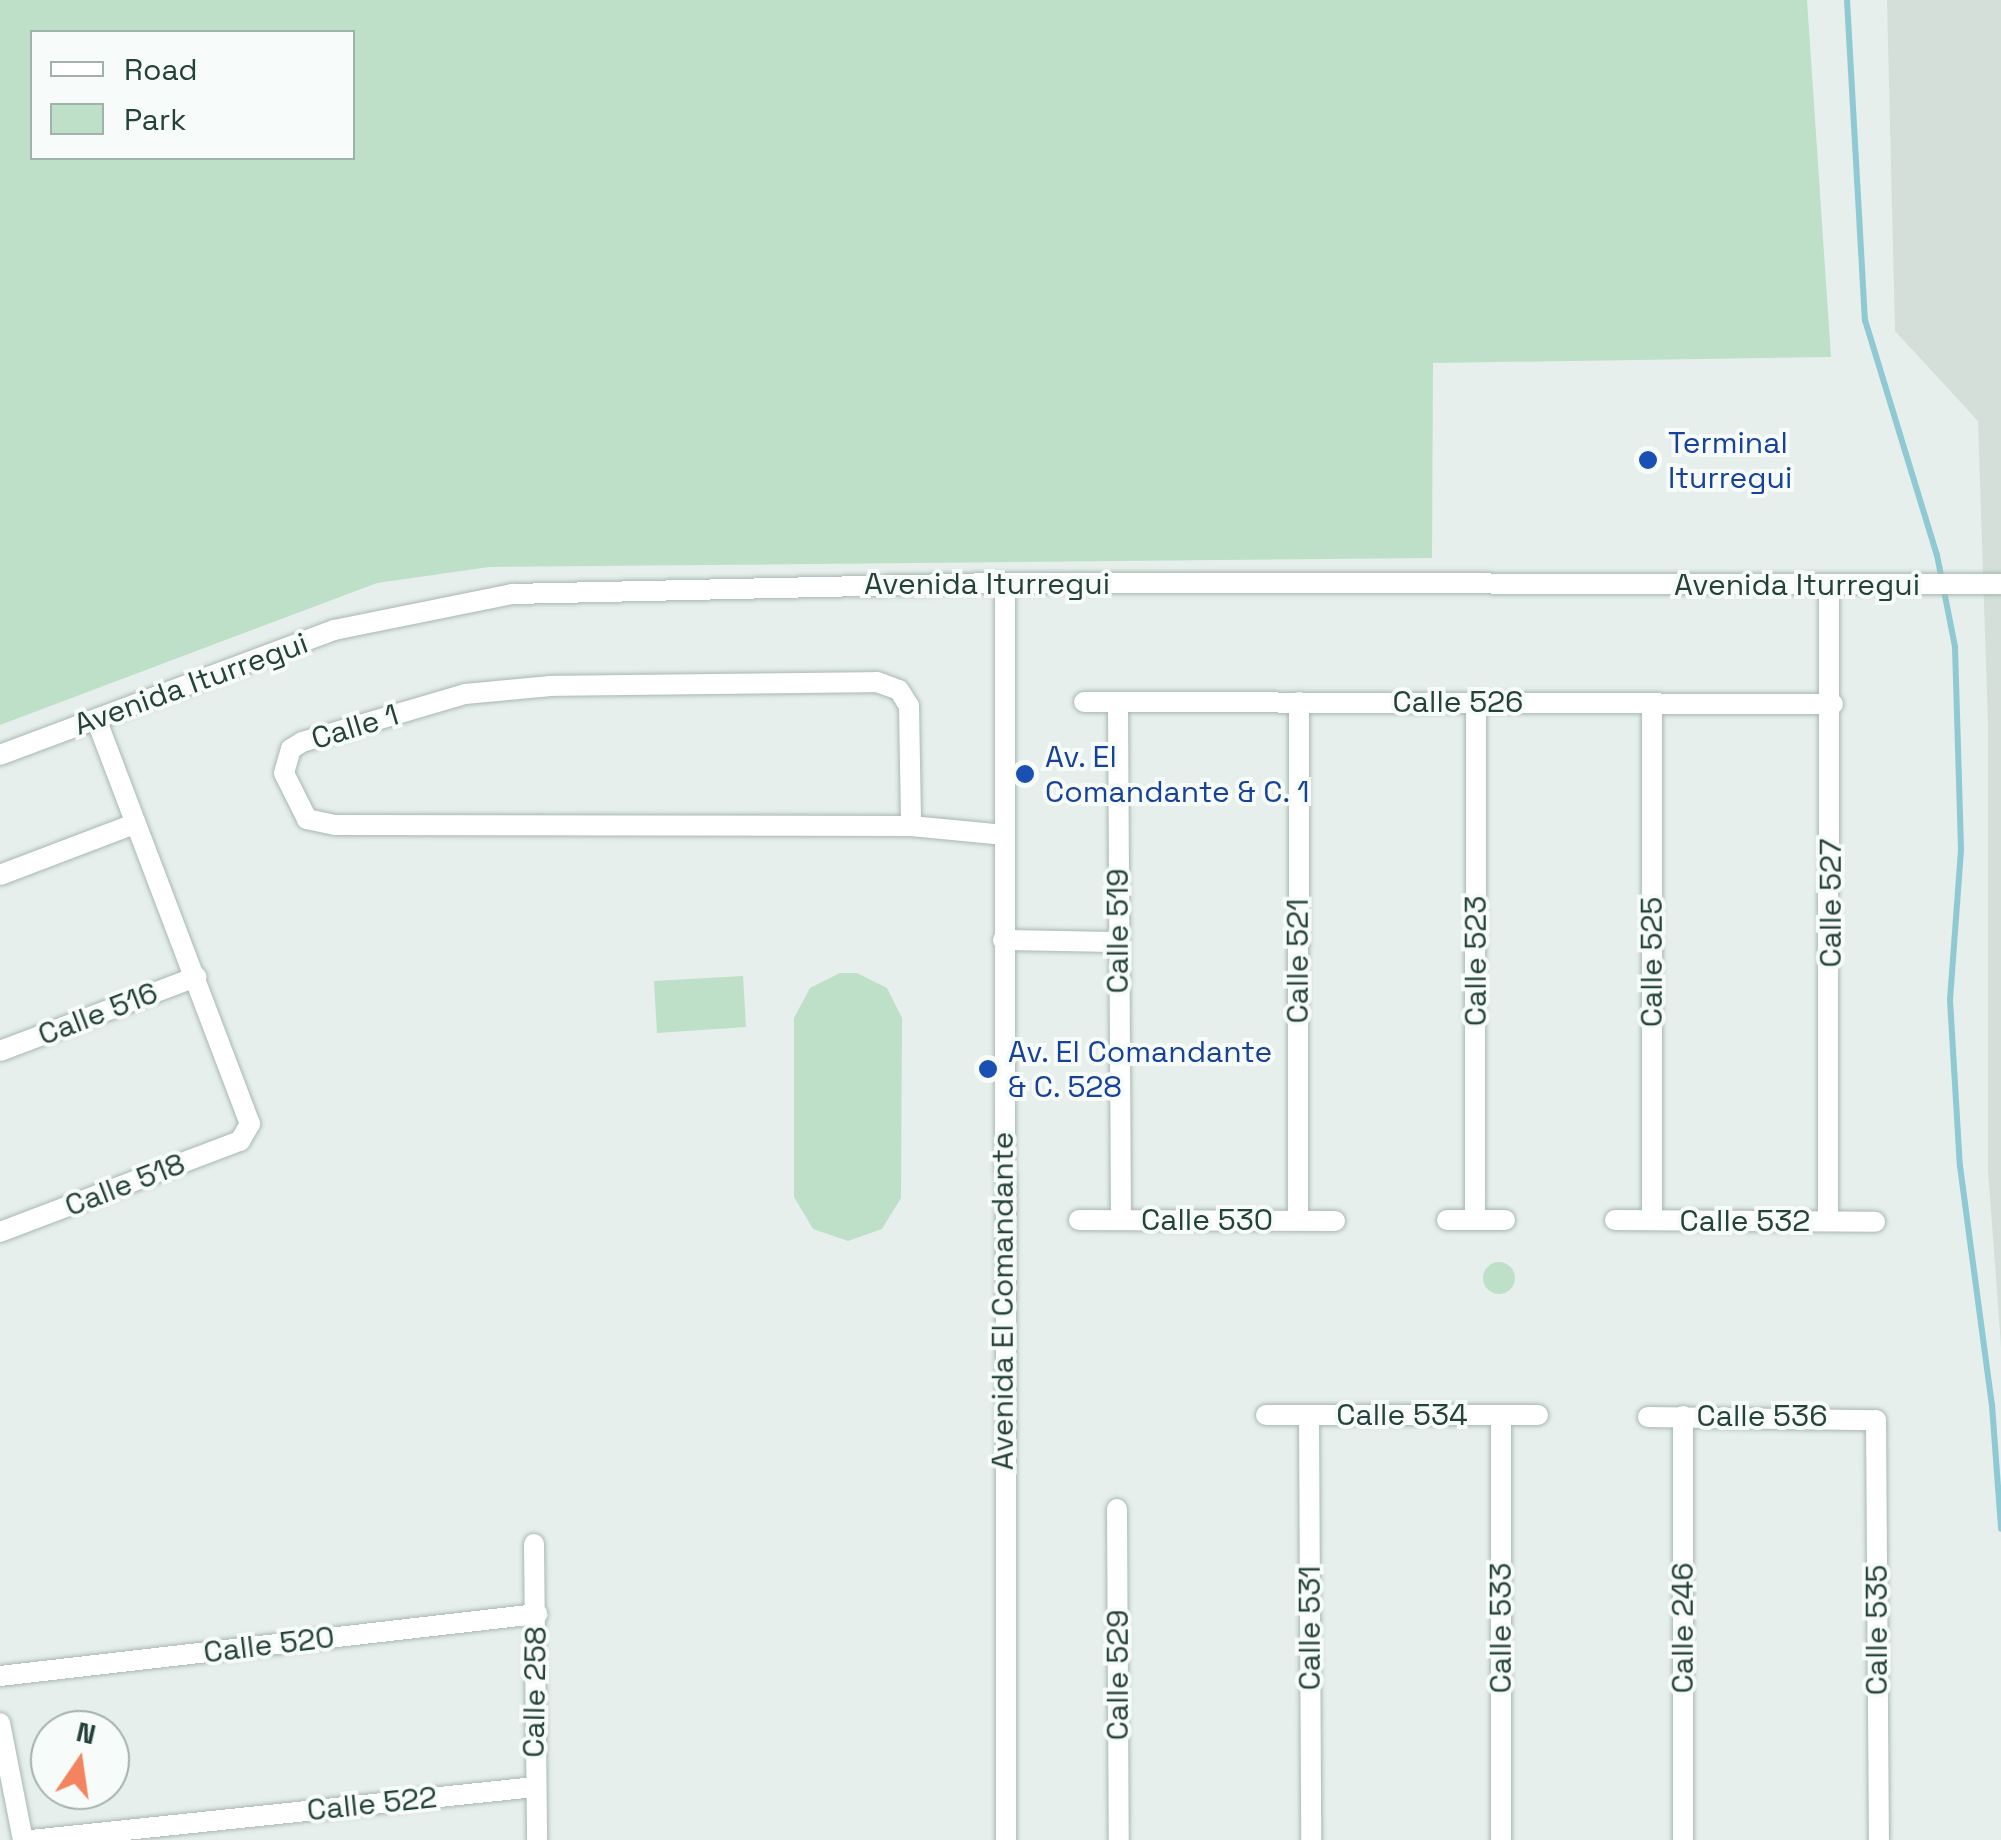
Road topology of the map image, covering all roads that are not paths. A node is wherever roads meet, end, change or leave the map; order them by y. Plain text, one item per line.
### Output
1 (1006, 583) junction
2 (2001, 584) edge
3 (1829, 585) junction
4 (1084, 702) dead end
5 (1299, 702) junction
6 (1476, 702) junction
7 (1118, 703) junction
8 (1652, 703) junction
9 (1832, 704) junction
10 (96, 719) junction
11 (0, 755) edge
12 (134, 824) junction
13 (912, 826) junction
14 (1005, 835) junction
15 (0, 875) edge
16 (1004, 940) junction
17 (1118, 942) junction
18 (196, 977) junction
19 (0, 1051) edge
20 (1079, 1220) dead end
21 (1121, 1220) junction
22 (1298, 1220) junction
23 (1335, 1220) dead end
24 (1447, 1220) dead end
25 (1476, 1220) junction
26 (1505, 1220) dead end
27 (1615, 1220) dead end
28 (1652, 1220) junction
29 (1828, 1221) junction
30 (1875, 1222) dead end
31 (0, 1232) edge
32 (1266, 1415) dead end
33 (1309, 1415) junction
34 (1502, 1415) junction
35 (1538, 1415) dead end
36 (1683, 1416) junction
37 (1648, 1417) dead end
38 (1876, 1420) joint
39 (1117, 1510) dead end
40 (534, 1544) dead end
41 (537, 1614) junction
42 (0, 1676) edge
43 (0, 1723) edge
44 (534, 1787) junction
45 (23, 1840) edge
46 (32, 1840) edge
47 (537, 1840) edge
48 (1006, 1840) edge
49 (1119, 1840) edge
50 (1310, 1840) edge
51 (1501, 1840) edge
52 (1682, 1840) edge
53 (1879, 1840) edge

1 - 3 street, Avenida Iturregui
1 - 10 street, Avenida Iturregui
1 - 14 street, Avenida El Comandante
2 - 3 street, Avenida Iturregui
3 - 9 street, Calle 527
4 - 7 street, Calle 526
5 - 6 street, Calle 526
5 - 7 street, Calle 526
5 - 22 street, Calle 521
6 - 8 street, Calle 526
6 - 25 street, Calle 523
7 - 17 street, Calle 519
8 - 9 street, Calle 526
8 - 28 street, Calle 525
9 - 29 street, Calle 527
10 - 11 street, Avenida Iturregui
10 - 12 street
12 - 15 street
12 - 18 street
13 - 13 street, Calle 1
13 - 14 street, Calle 1
14 - 16 street, Avenida El Comandante
16 - 17 street
16 - 48 street, Avenida El Comandante
17 - 21 street, Calle 519
18 - 19 street, Calle 516
18 - 31 street, Calle 518
20 - 21 street, Calle 530
21 - 22 street, Calle 530
22 - 23 street, Calle 530
24 - 25 street
25 - 26 street
27 - 28 street, Calle 532
28 - 29 street, Calle 532
29 - 30 street, Calle 532
32 - 33 street, Calle 534
33 - 34 street, Calle 534
33 - 50 street, Calle 531
34 - 35 street, Calle 534
34 - 51 street, Calle 533
36 - 37 street, Calle 536
36 - 38 street, Calle 536
36 - 52 street, Calle 246
38 - 53 street, Calle 535
39 - 49 street, Calle 529
40 - 41 street, Calle 258
41 - 42 street, Calle 520
41 - 44 street, Calle 258
43 - 45 street
44 - 46 street, Calle 522
44 - 47 street, Calle 258

